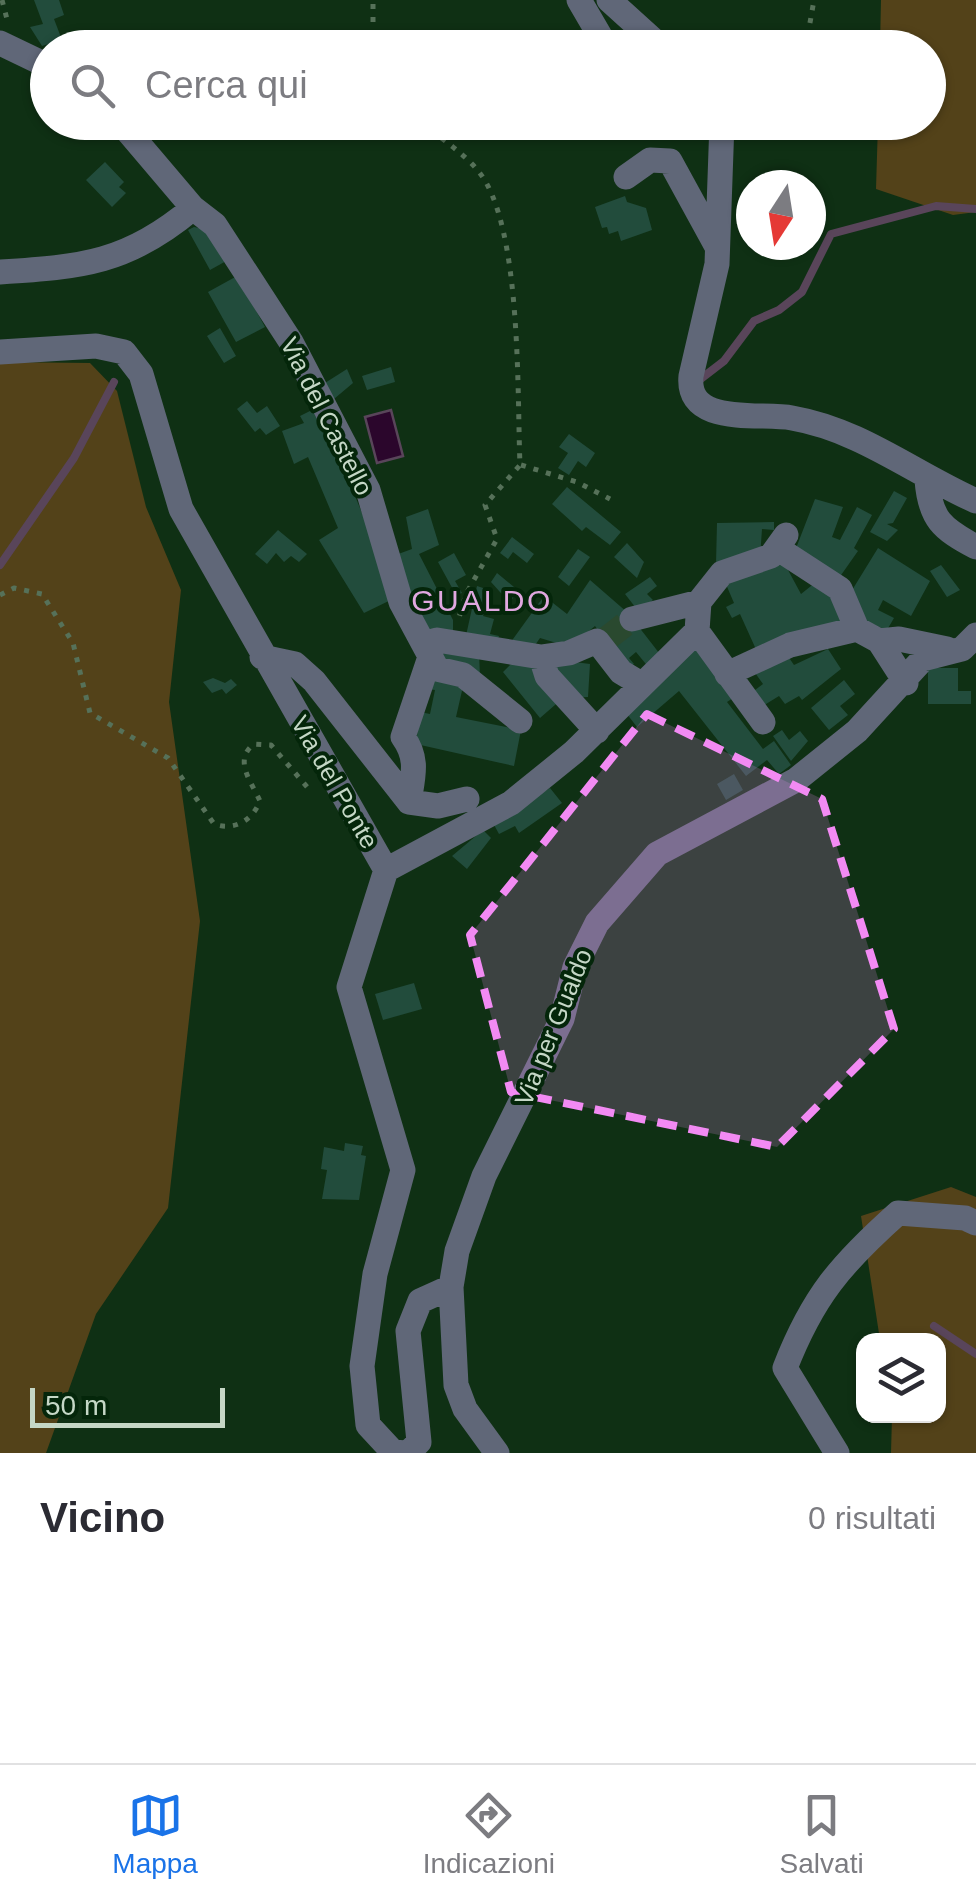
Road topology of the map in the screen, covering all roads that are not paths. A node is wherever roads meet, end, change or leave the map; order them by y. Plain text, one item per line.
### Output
1 (578, 0) edge
2 (609, 0) edge
3 (597, 30) edge
4 (642, 30) edge
5 (0, 44) edge
6 (30, 57) edge
7 (135, 140) edge
8 (721, 140) edge
9 (626, 177) dead end
10 (193, 208) junction
11 (718, 250) junction
12 (0, 272) edge
13 (0, 352) edge
14 (927, 480) junction
15 (976, 501) edge
16 (976, 548) edge
17 (698, 602) junction
18 (632, 620) tunnel mouth
19 (697, 631) junction
20 (868, 635) junction
21 (428, 650) junction
22 (972, 651) edge
23 (262, 657) junction
24 (541, 657) junction
25 (727, 674) junction
26 (906, 682) junction
27 (642, 684) junction
28 (520, 721) dead end
29 (763, 722) dead end
30 (597, 731) junction
31 (468, 798) dead end
32 (408, 802) junction
33 (386, 870) junction
34 (976, 1223) edge
35 (451, 1287) junction
36 (407, 1453) edge
37 (497, 1453) edge
38 (837, 1453) edge

1 - 3 street
2 - 4 street
5 - 6 street
7 - 10 street
8 - 11 street
9 - 11 street
10 - 12 street
10 - 21 street, Via del Castello
11 - 14 street
13 - 23 street, Via del Ponte
14 - 15 street
14 - 16 street
17 - 18 street
17 - 19 street
17 - 20 street
19 - 25 street
19 - 27 street
20 - 22 street
20 - 25 street
20 - 26 street
21 - 24 street
21 - 28 street
21 - 32 street
22 - 26 street, Via per Gualdo
23 - 32 street
23 - 33 street, Via del Ponte
24 - 27 street
24 - 30 street
25 - 29 street
26 - 35 street, Via per Gualdo
27 - 30 street
30 - 33 street
31 - 32 street
33 - 36 street, Via del Ponte
34 - 38 street
35 - 36 street, Via del Ponte
35 - 37 street, Via per Gualdo

